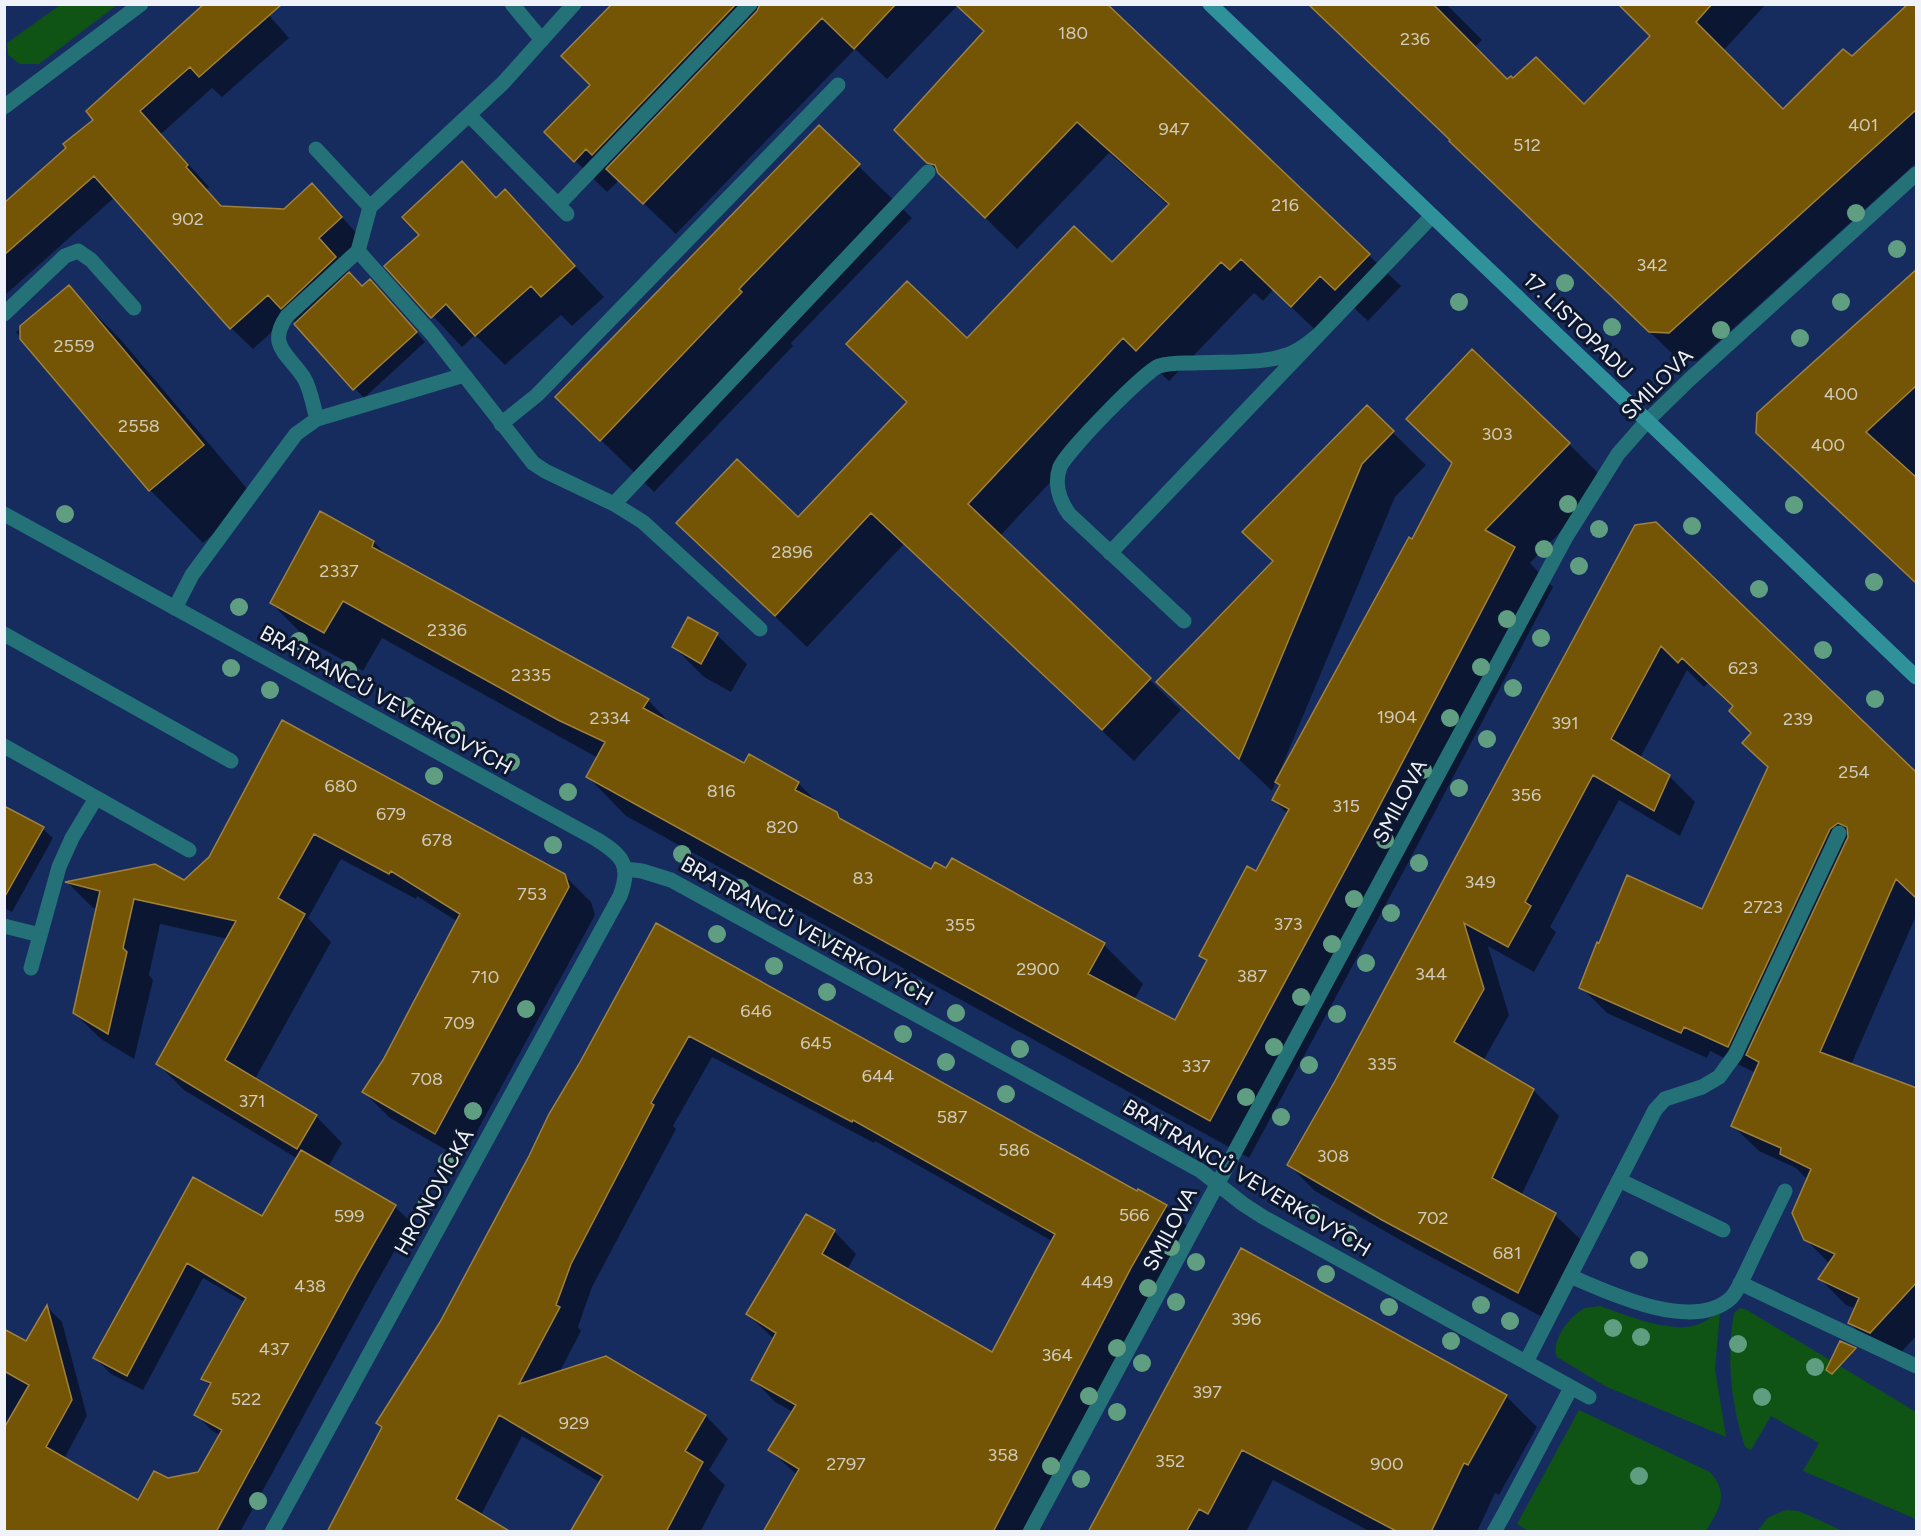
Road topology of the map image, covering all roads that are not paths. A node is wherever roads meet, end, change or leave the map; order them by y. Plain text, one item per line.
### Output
1 (141, 4) edge
2 (512, 4) edge
3 (574, 4) edge
4 (750, 4) edge
5 (1210, 4) edge
6 (542, 40) junction
7 (838, 85) dead end
8 (4, 107) edge
9 (469, 115) junction
10 (316, 149) dead end
11 (928, 172) dead end
12 (1917, 174) edge
13 (370, 207) junction
14 (1432, 216) junction
15 (358, 252) junction
16 (134, 308) dead end
17 (4, 314) edge
18 (1317, 336) junction
19 (464, 375) junction
20 (316, 419) junction
21 (1647, 421) junction
22 (501, 424) junction
23 (614, 504) junction
24 (4, 514) edge
25 (1110, 553) junction
26 (175, 608) junction
27 (1185, 621) dead end
28 (760, 630) dead end
29 (4, 634) edge
30 (1917, 677) edge
31 (4, 746) edge
32 (231, 761) dead end
33 (96, 798) junction
34 (1839, 833) dead end
35 (189, 850) dead end
36 (625, 869) junction
37 (4, 926) edge
38 (40, 935) junction
39 (31, 968) dead end
40 (1619, 1180) junction
41 (1218, 1183) junction
42 (1785, 1191) dead end
43 (1723, 1230) dead end
44 (1570, 1276) junction
45 (1740, 1283) junction
46 (1526, 1362) junction
47 (1917, 1366) edge
48 (1571, 1388) junction
49 (1589, 1397) dead end
50 (272, 1532) edge
51 (1030, 1532) edge
52 (1494, 1532) edge

1 - 8 street
2 - 6 street
3 - 6 street
4 - 9 street
5 - 14 main road, 17. LISTOPADU
6 - 9 street
7 - 22 street
9 - 13 street
10 - 13 street
11 - 23 street
12 - 21 street, SMILOVA
13 - 15 street
14 - 18 street
14 - 21 main road, 17. LISTOPADU
15 - 19 street
15 - 20 street
16 - 17 street
18 - 25 street
18 - 25 street
19 - 20 street
19 - 22 street
20 - 26 street
21 - 30 main road, 17. LISTOPADU
21 - 41 street, SMILOVA
22 - 23 street
23 - 28 street
24 - 26 street, BRATRANCŮ VEVERKOVÝCH
25 - 27 street
26 - 36 street, BRATRANCŮ VEVERKOVÝCH
29 - 32 street
31 - 33 street
33 - 35 street
33 - 38 street
34 - 40 street
36 - 41 street, BRATRANCŮ VEVERKOVÝCH
36 - 50 street, HRONOVICKÁ
37 - 38 street
38 - 39 street
40 - 43 street
40 - 44 street
41 - 46 street, BRATRANCŮ VEVERKOVÝCH
41 - 51 street, SMILOVA
42 - 45 street
44 - 45 street
44 - 46 street
45 - 47 street
46 - 48 street, BRATRANCŮ VEVERKOVÝCH
48 - 49 street, BRATRANCŮ VEVERKOVÝCH
48 - 52 street

